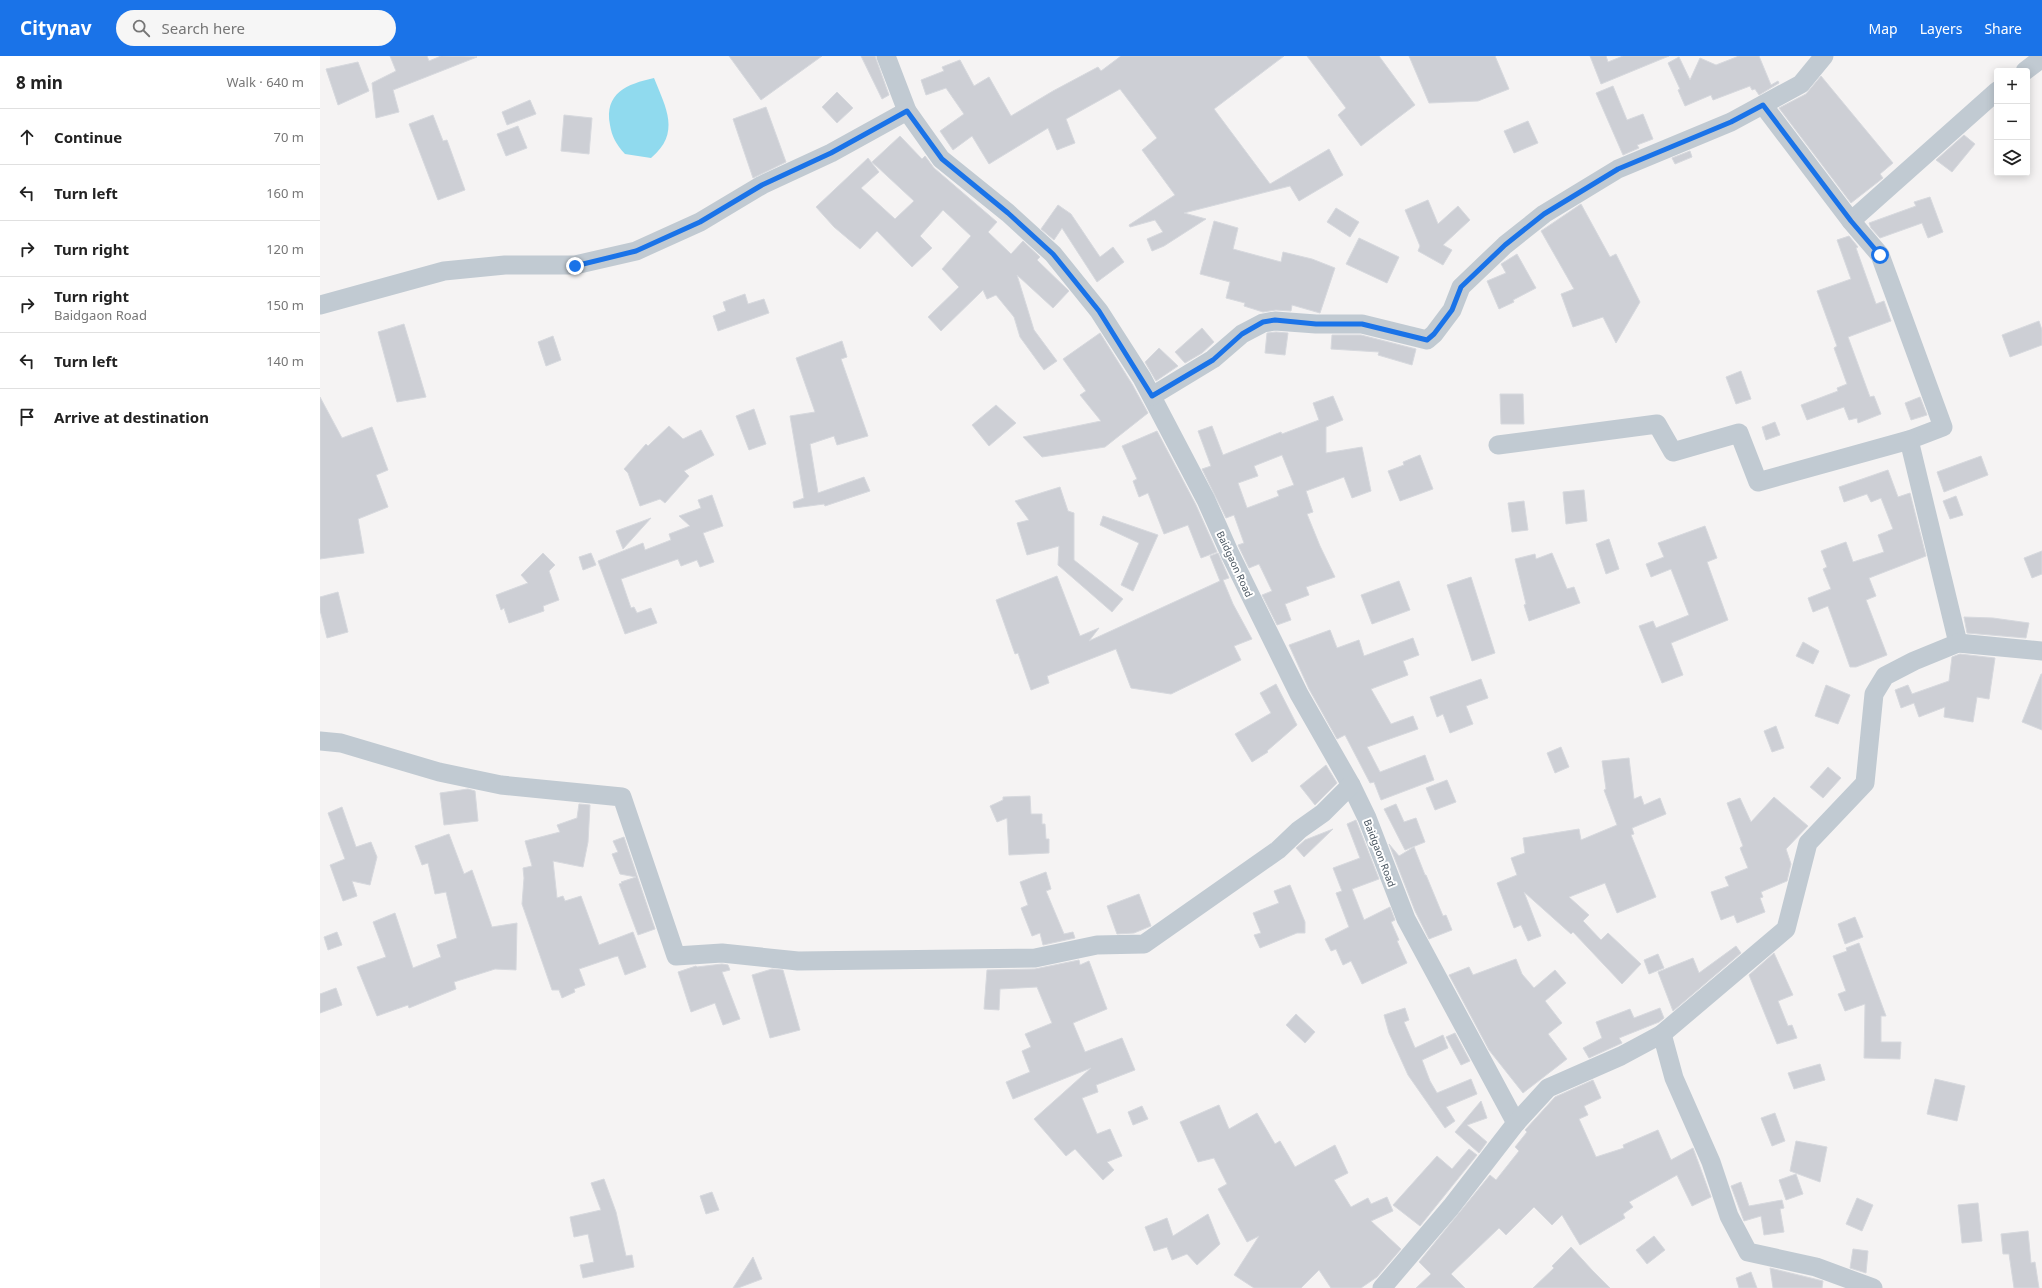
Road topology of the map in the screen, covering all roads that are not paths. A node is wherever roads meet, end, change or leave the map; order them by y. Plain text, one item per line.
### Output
1 (886, 56) edge
2 (1824, 56) edge
3 (2042, 58) edge
4 (2029, 68) edge
5 (1994, 94) edge
6 (1763, 105) junction
7 (907, 111) junction
8 (1851, 221) junction
9 (320, 305) edge
10 (1152, 396) junction
11 (1909, 440) junction
12 (1498, 445) dead end
13 (1958, 642) junction
14 (2042, 651) edge
15 (320, 741) edge
16 (1351, 785) junction
17 (1662, 1034) junction
18 (1516, 1123) junction
19 (1382, 1288) edge
20 (1873, 1288) edge

1 - 7 street, Baidgaon Road
2 - 6 street
3 - 4 street
5 - 8 street
6 - 8 street
6 - 10 street
7 - 9 street
7 - 10 street, Baidgaon Road
8 - 11 street
10 - 16 street, Baidgaon Road
11 - 12 street
11 - 13 street
13 - 14 street
13 - 17 street
15 - 16 street
16 - 18 street, Baidgaon Road
17 - 18 street
17 - 20 street
18 - 19 street

